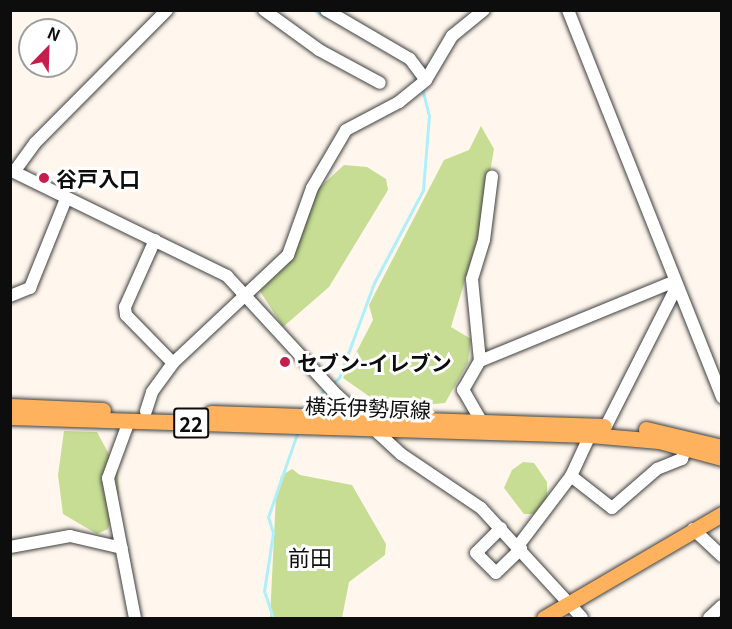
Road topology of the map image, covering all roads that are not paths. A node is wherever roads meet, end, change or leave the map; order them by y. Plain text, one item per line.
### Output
1 (167, 10) edge
2 (264, 10) edge
3 (326, 10) edge
4 (484, 10) edge
5 (568, 10) edge
6 (426, 80) junction
7 (380, 83) dead end
8 (12, 171) edge
9 (492, 177) dead end
10 (66, 199) junction
11 (155, 240) junction
12 (676, 284) junction
13 (246, 291) junction
14 (10, 296) edge
15 (480, 361) junction
16 (173, 363) junction
17 (722, 397) edge
18 (10, 406) edge
19 (146, 411) junction
20 (10, 417) edge
21 (360, 417) junction
22 (480, 419) junction
23 (129, 421) junction
24 (606, 426) junction
25 (372, 428) junction
26 (590, 435) junction
27 (686, 447) junction
28 (722, 447) edge
29 (722, 458) edge
30 (571, 476) junction
31 (722, 514) edge
32 (501, 528) junction
33 (693, 529) junction
34 (519, 547) junction
35 (10, 548) edge
36 (122, 548) junction
37 (722, 556) edge
38 (570, 604) junction
39 (722, 606) edge
40 (135, 618) edge
41 (544, 618) edge
42 (582, 618) edge
43 (709, 618) edge

1 - 8 street
2 - 7 street
3 - 6 street
4 - 6 street
5 - 12 street
6 - 13 street
8 - 10 street
9 - 15 street
10 - 11 street
10 - 14 street
11 - 13 street
11 - 16 street
12 - 15 street
12 - 17 street
12 - 24 street
13 - 16 street
13 - 21 street
15 - 22 street
16 - 19 street
18 - 19 main road, 横浜伊勢原線 / 22
19 - 21 main road, 横浜伊勢原線 / 22
20 - 23 main road, 横浜伊勢原線 / 22
21 - 22 main road, 横浜伊勢原線 / 22
21 - 25 street
22 - 24 main road, 横浜伊勢原線 / 22
23 - 25 main road, 横浜伊勢原線 / 22
23 - 36 street
24 - 28 main road, 横浜伊勢原線 / 22
25 - 26 main road, 横浜伊勢原線 / 22
25 - 32 street
26 - 27 main road, 横浜伊勢原線 / 22
26 - 30 street
27 - 29 main road, 横浜伊勢原線 / 22
27 - 30 street
30 - 34 street
31 - 33 main road
32 - 34 street
32 - 34 street
33 - 37 street
33 - 38 main road
34 - 38 street
35 - 36 street
36 - 40 street
38 - 41 main road
38 - 42 street
39 - 43 street

